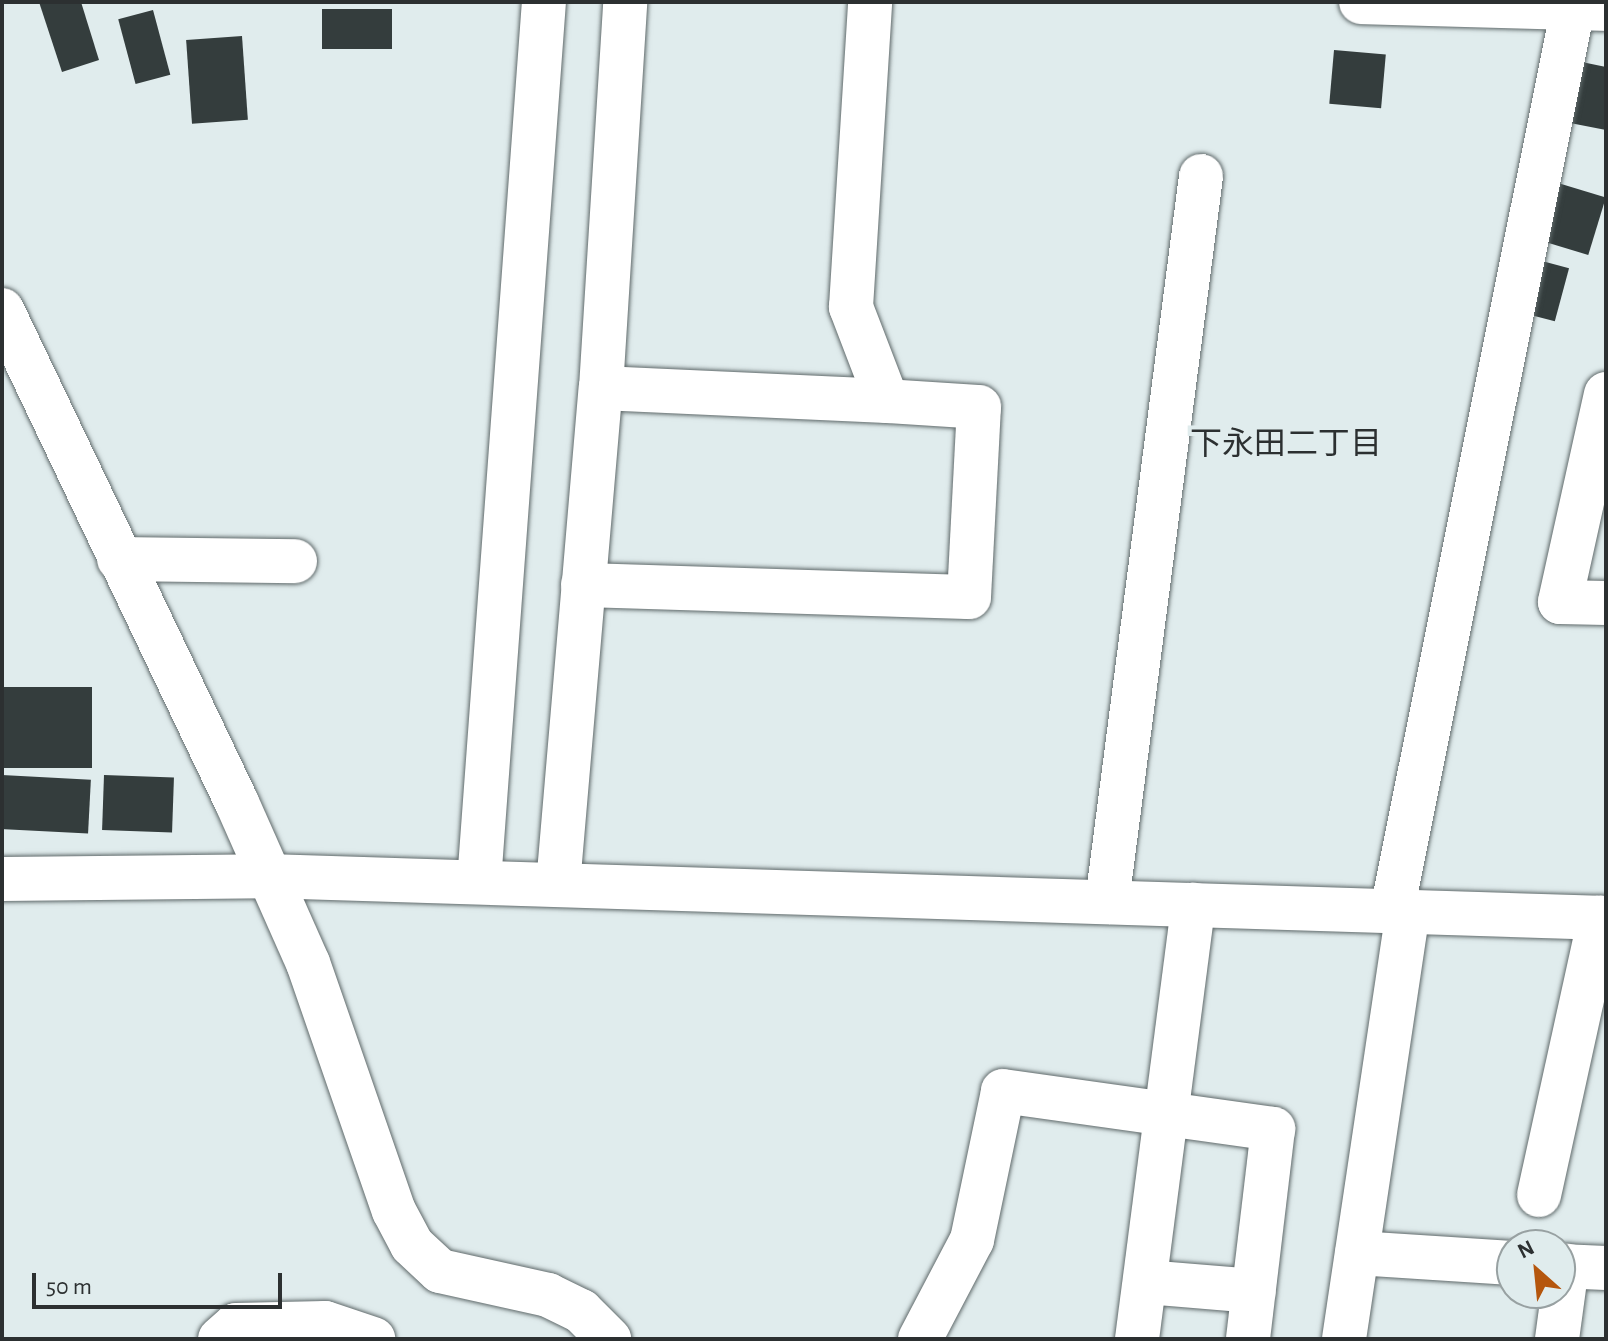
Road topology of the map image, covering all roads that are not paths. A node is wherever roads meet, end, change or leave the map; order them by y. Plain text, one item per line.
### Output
1 (544, 2) edge
2 (625, 2) edge
3 (870, 2) edge
4 (1361, 2) edge
5 (1590, 9) edge
6 (1201, 176) dead end
7 (2, 310) edge
8 (601, 388) junction
9 (1606, 394) edge
10 (887, 401) junction
11 (119, 559) junction
12 (295, 561) dead end
13 (583, 585) junction
14 (1606, 603) edge
15 (267, 876) junction
16 (2, 879) edge
17 (479, 882) junction
18 (558, 885) junction
19 (1107, 902) junction
20 (1193, 905) junction
21 (1400, 912) junction
22 (1603, 918) edge
23 (1166, 1115) junction
24 (1539, 1195) dead end
25 (1357, 1253) junction
26 (1496, 1262) edge
27 (1578, 1267) edge
28 (1145, 1282) junction
29 (1254, 1291) junction
30 (220, 1339) edge
31 (373, 1339) edge
32 (609, 1339) edge
33 (920, 1339) edge
34 (1137, 1339) edge
35 (1248, 1339) edge
36 (1344, 1339) edge
37 (1557, 1339) edge

1 - 17 street
2 - 8 street
3 - 10 street
4 - 5 street
5 - 21 street
6 - 19 street
7 - 11 street
8 - 10 street
8 - 13 street
9 - 14 street
10 - 13 street
11 - 12 street
11 - 15 street
13 - 18 street
15 - 16 street
15 - 17 street
15 - 32 street
17 - 18 street
18 - 19 street
19 - 20 street
20 - 21 street
20 - 23 street
21 - 22 street
21 - 25 street
22 - 24 street
23 - 28 street
23 - 29 street
23 - 33 street
25 - 26 street
25 - 36 street
27 - 37 street
28 - 29 street
28 - 34 street
29 - 35 street
30 - 31 street

